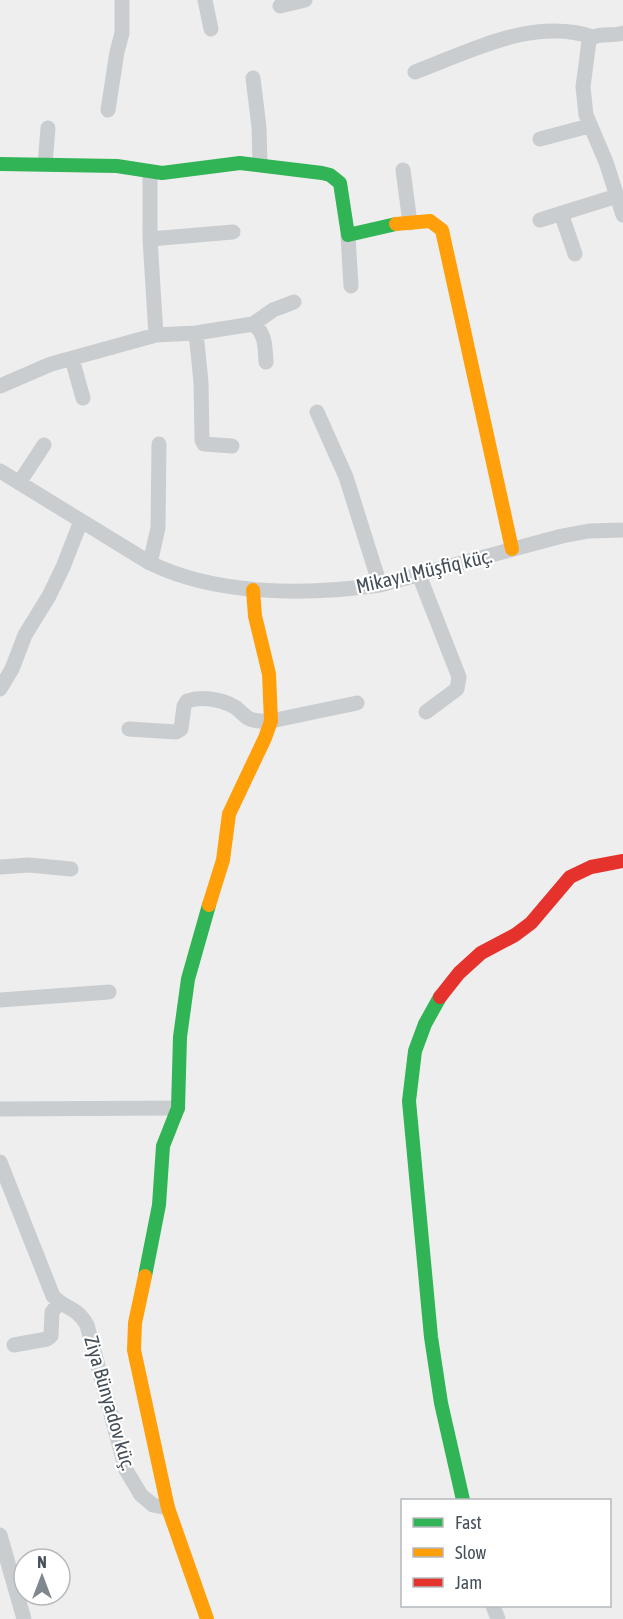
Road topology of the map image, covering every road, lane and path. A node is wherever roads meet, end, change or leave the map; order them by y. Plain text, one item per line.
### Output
1 (122, 0) edge
2 (205, 0) edge
3 (305, 0) edge
4 (280, 6) dead end
5 (211, 29) dead end
6 (623, 33) edge
7 (593, 37) junction
8 (415, 72) dead end
9 (253, 78) dead end
10 (108, 110) dead end
11 (589, 126) junction
12 (48, 128) dead end
13 (540, 139) dead end
14 (0, 164) edge
15 (260, 164) junction
16 (45, 165) junction
17 (403, 170) dead end
18 (150, 172) junction
19 (616, 196) junction
20 (561, 213) junction
21 (623, 215) edge
22 (540, 220) dead end
23 (410, 223) junction
24 (232, 232) dead end
25 (348, 235) junction
26 (150, 239) junction
27 (575, 254) dead end
28 (351, 286) dead end
29 (294, 302) dead end
30 (253, 324) junction
31 (196, 333) junction
32 (156, 335) junction
33 (72, 359) junction
34 (266, 362) dead end
35 (0, 386) edge
36 (83, 398) dead end
37 (317, 412) dead end
38 (159, 444) dead end
39 (44, 445) dead end
40 (232, 446) dead end
41 (0, 471) edge
42 (19, 483) junction
43 (81, 521) junction
44 (623, 530) edge
45 (512, 549) junction
46 (150, 563) junction
47 (419, 575) junction
48 (380, 585) junction
49 (253, 590) junction
50 (0, 689) edge
51 (357, 703) dead end
52 (426, 712) dead end
53 (271, 722) junction
54 (129, 729) dead end
55 (623, 861) edge
56 (0, 867) edge
57 (71, 869) dead end
58 (109, 992) dead end
59 (0, 1000) edge
60 (0, 1108) edge
61 (178, 1108) junction
62 (0, 1162) edge
63 (59, 1303) junction
64 (14, 1345) dead end
65 (463, 1499) edge
66 (168, 1508) junction
67 (0, 1535) edge
68 (24, 1619) edge
69 (207, 1619) edge

1 - 10 street
2 - 5 street
3 - 4 street
6 - 7 street
7 - 8 street
7 - 11 street
9 - 15 street
11 - 13 street
11 - 19 street
12 - 16 street
14 - 16 street
15 - 18 street
15 - 25 street
16 - 18 street
17 - 23 street
18 - 26 street
19 - 20 street
19 - 21 street
20 - 22 street
20 - 27 street
23 - 25 street
23 - 45 street
24 - 26 street
25 - 28 street
26 - 32 street
29 - 30 street
30 - 31 street
30 - 34 street
31 - 32 street
31 - 40 street
32 - 33 street
33 - 35 street
33 - 36 street
37 - 48 street
38 - 46 street
39 - 42 street
41 - 42 street, Mikayıl Müşfiq küç.
42 - 43 street, Mikayıl Müşfiq küç.
43 - 46 street, Mikayıl Müşfiq küç.
43 - 50 street
44 - 45 street, Mikayıl Müşfiq küç.
45 - 47 street, Mikayıl Müşfiq küç.
46 - 49 street, Mikayıl Müşfiq küç.
47 - 48 street, Mikayıl Müşfiq küç.
47 - 52 street
48 - 49 street, Mikayıl Müşfiq küç.
49 - 53 street
51 - 53 street
53 - 54 street
53 - 61 street
55 - 65 street
56 - 57 street
58 - 59 street
60 - 61 street
61 - 66 street
62 - 63 street, Ziya Bünyadov küç.
63 - 64 street
63 - 66 street, Ziya Bünyadov küç.
66 - 69 street
67 - 68 street

